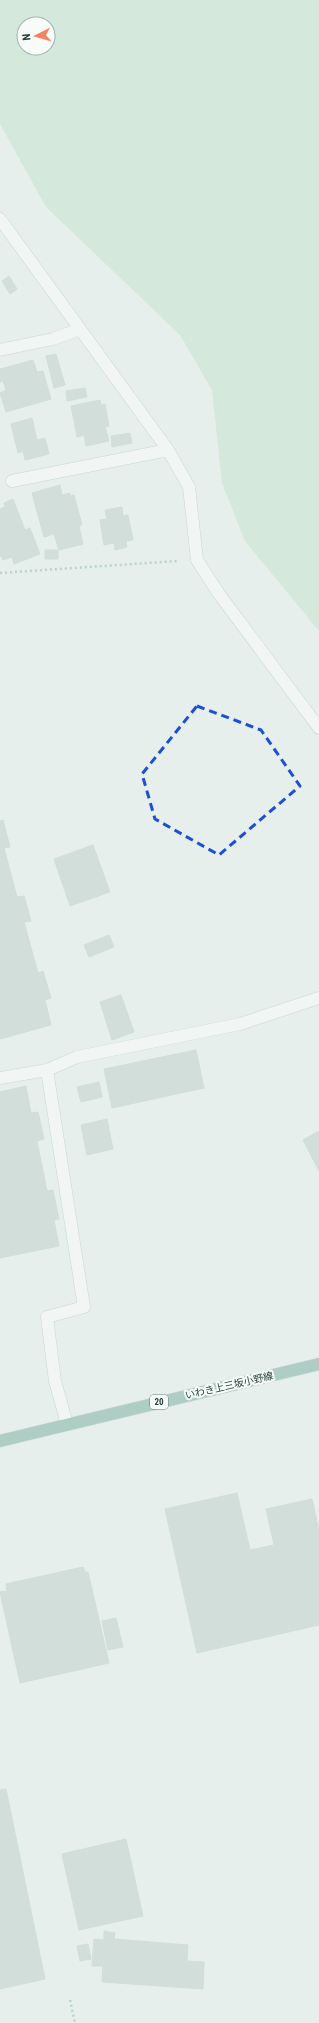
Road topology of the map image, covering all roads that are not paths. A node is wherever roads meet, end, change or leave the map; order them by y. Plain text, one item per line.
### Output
1 (0, 219) edge
2 (80, 329) junction
3 (0, 350) edge
4 (168, 450) junction
5 (12, 481) dead end
6 (319, 728) edge
7 (319, 998) edge
8 (47, 1070) junction
9 (0, 1078) edge
10 (319, 1364) edge
11 (67, 1424) junction
12 (0, 1441) edge

1 - 2 street
2 - 3 street
2 - 4 street
4 - 5 street
4 - 6 street
7 - 8 street
8 - 9 street
8 - 11 street
10 - 11 main road, いわき上三坂小野線 / 20
11 - 12 main road, いわき上三坂小野線 / 20

